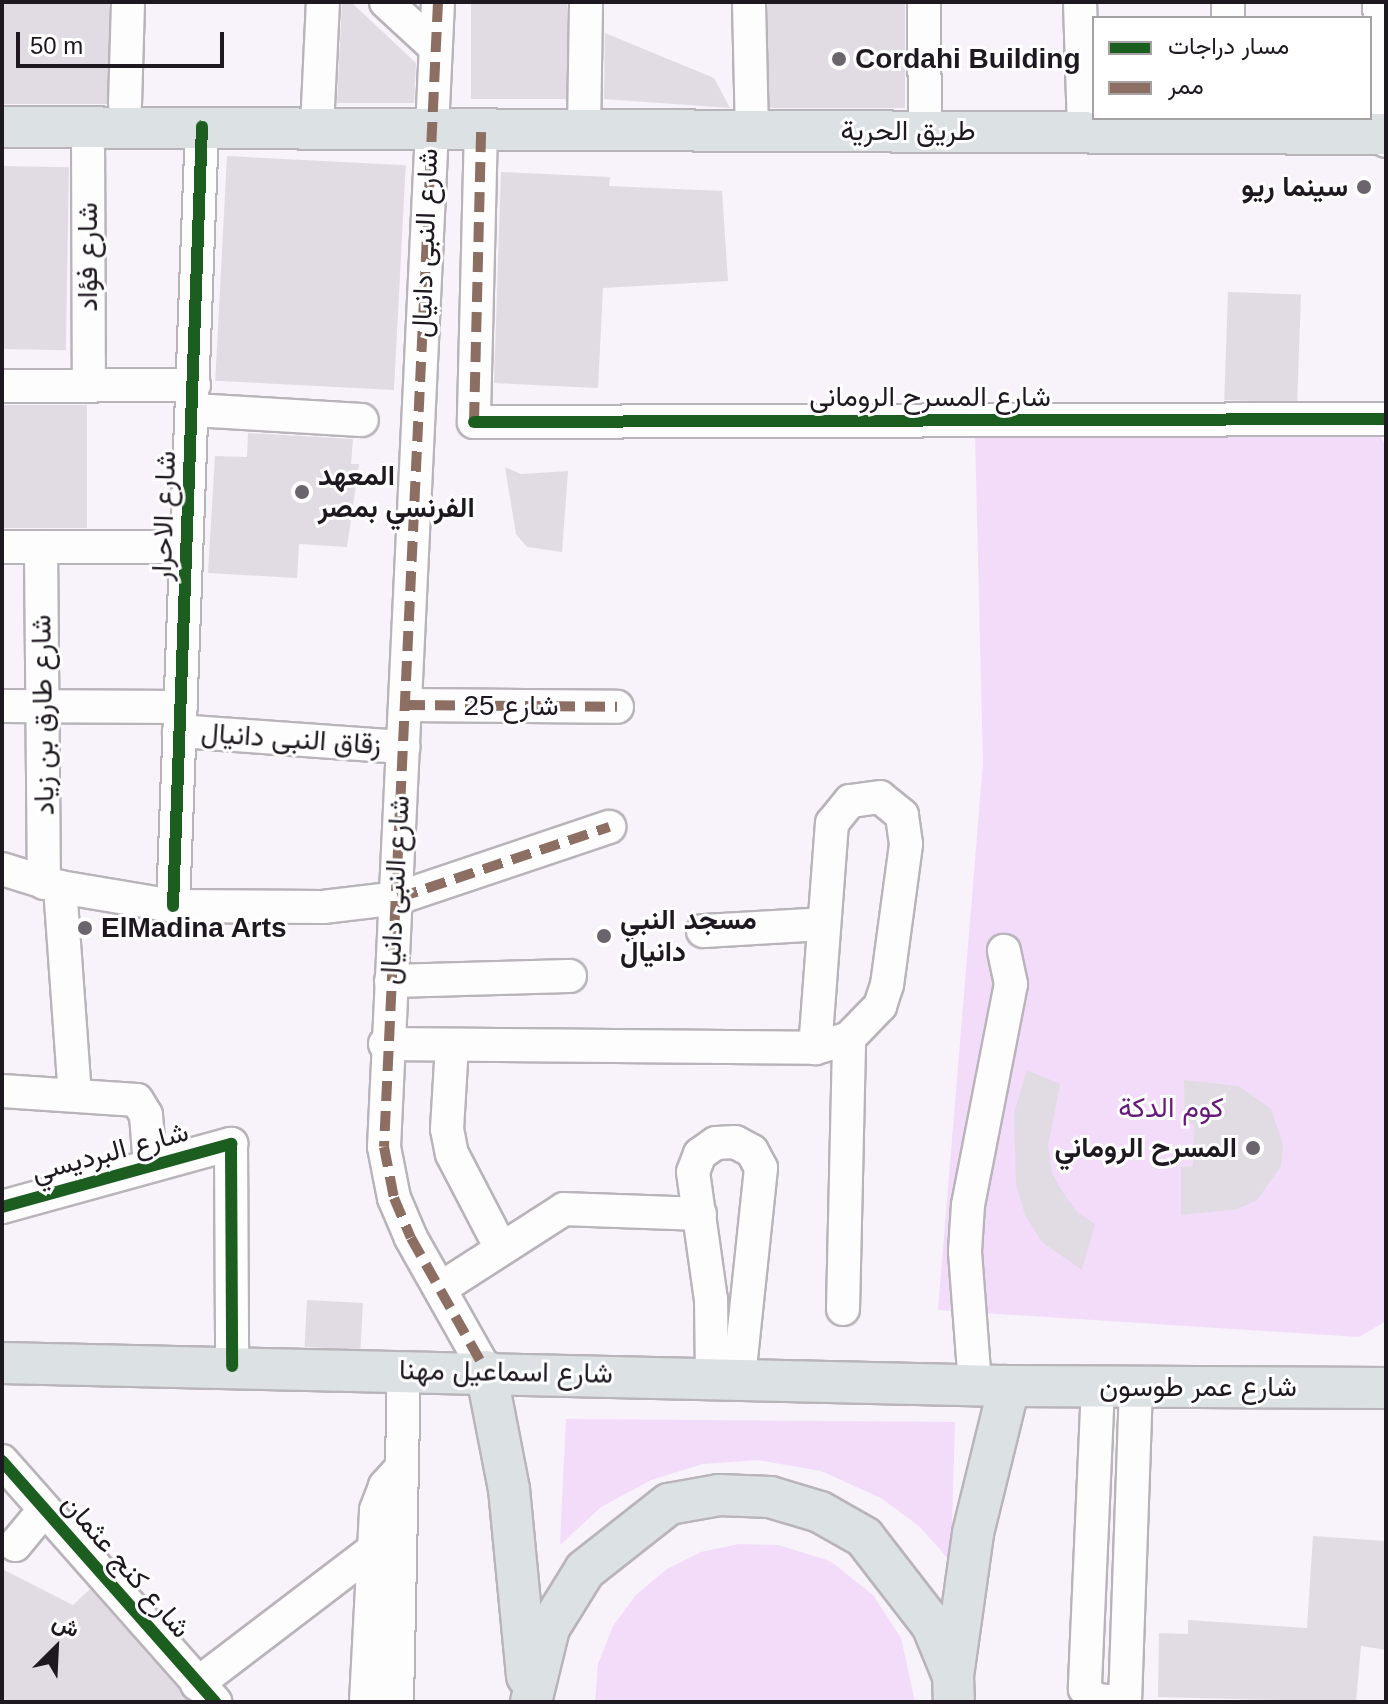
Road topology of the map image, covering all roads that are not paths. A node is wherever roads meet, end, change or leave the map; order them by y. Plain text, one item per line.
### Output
1 (128, 2) edge
2 (323, 2) edge
3 (386, 2) edge
4 (438, 2) edge
5 (586, 2) edge
6 (749, 2) edge
7 (924, 2) edge
8 (1080, 2) edge
9 (1379, 2) edge
10 (435, 47) junction
11 (125, 104) dead end
12 (1230, 125) edge
13 (2, 127) edge
14 (202, 127) junction
15 (430, 127) junction
16 (88, 128) junction
17 (317, 128) junction
18 (481, 128) junction
19 (584, 131) junction
20 (752, 131) junction
21 (925, 132) junction
22 (1084, 132) junction
23 (1385, 136) edge
24 (89, 385) junction
25 (2, 386) edge
26 (193, 397) junction
27 (1386, 419) edge
28 (362, 420) dead end
29 (2, 547) edge
30 (41, 547) junction
31 (186, 547) junction
32 (405, 705) junction
33 (2, 706) edge
34 (42, 706) junction
35 (617, 707) dead end
36 (180, 719) junction
37 (403, 747) junction
38 (609, 827) dead end
39 (2, 869) edge
40 (52, 885) junction
41 (398, 898) junction
42 (173, 906) junction
43 (824, 924) junction
44 (703, 931) dead end
45 (1004, 951) dead end
46 (570, 976) dead end
47 (391, 981) junction
48 (849, 1038) junction
49 (385, 1044) junction
50 (452, 1045) junction
51 (815, 1048) junction
52 (2, 1091) edge
53 (75, 1094) junction
54 (150, 1166) junction
55 (2, 1207) edge
56 (702, 1222) junction
57 (754, 1229) junction
58 (501, 1248) junction
59 (441, 1288) junction
60 (711, 1300) junction
61 (746, 1302) junction
62 (843, 1309) dead end
63 (6, 1358) edge
64 (232, 1366) junction
65 (404, 1370) junction
66 (486, 1371) junction
67 (725, 1378) junction
68 (992, 1385) junction
69 (1117, 1386) junction
70 (1386, 1388) edge
71 (2, 1461) edge
72 (402, 1467) junction
73 (44, 1510) junction
74 (15, 1545) dead end
75 (374, 1549) junction
76 (953, 1689) edge
77 (206, 1693) edge
78 (366, 1702) edge
79 (397, 1702) edge
80 (530, 1702) edge
81 (1125, 1702) edge

1 - 11 street
2 - 17 street
3 - 10 street
4 - 10 street, شارع النبى دانيال
5 - 19 street
6 - 20 street
7 - 21 street
8 - 22 street
9 - 23 street
10 - 15 street, شارع النبى دانيال
12 - 22 main road, طريق الحرية
12 - 23 main road, طريق الحرية
13 - 16 main road, طريق الحرية
14 - 16 main road, طريق الحرية
14 - 17 main road, طريق الحرية
14 - 26 street, شارع الاحرار
15 - 17 main road, طريق الحرية
15 - 18 main road, طريق الحرية
15 - 32 street, شارع النبى دانيال
16 - 24 street, شارع فؤاد
18 - 19 main road, طريق الحرية
18 - 27 street, شارع المسرح الرومانى
19 - 20 main road, طريق الحرية
20 - 21 main road, طريق الحرية
21 - 22 main road, طريق الحرية
24 - 25 street
24 - 26 street
26 - 28 street
26 - 31 street, شارع الاحرار
29 - 30 street
30 - 31 street
30 - 34 street, شارع طارق بن زياد
31 - 36 street, شارع الاحرار
32 - 35 street, شارع 25
32 - 37 street, شارع النبى دانيال
33 - 34 street, زقاق النبى دانيال
34 - 36 street, زقاق النبى دانيال
34 - 40 street, شارع طارق بن زياد
36 - 37 street, زقاق النبى دانيال
36 - 42 street, شارع الاحرار
37 - 41 street, شارع النبى دانيال
38 - 41 street
39 - 40 street
40 - 42 street
40 - 53 street, شارع طارق بن زياد
41 - 42 street
41 - 47 street, شارع النبى دانيال
43 - 44 street
43 - 48 street
43 - 51 street
45 - 68 street
46 - 47 street
47 - 49 street, شارع النبى دانيال
48 - 51 street
48 - 62 street
49 - 50 street
49 - 59 street, شارع النبى دانيال
50 - 51 street
50 - 58 street
52 - 53 street
53 - 54 street
54 - 55 street, شارع البرديسي
54 - 64 street, شارع البرديسي
56 - 57 street
56 - 57 street
56 - 58 street
56 - 60 street
57 - 61 street
58 - 59 street
59 - 66 street, شارع النبى دانيال
60 - 61 street
60 - 67 street
61 - 67 street
63 - 64 main road, شارع اسماعيل مهنا
64 - 65 main road, شارع اسماعيل مهنا
65 - 66 main road, شارع اسماعيل مهنا
65 - 72 street
66 - 67 main road, شارع اسماعيل مهنا
66 - 80 main road
67 - 68 main road, شارع اسماعيل مهنا
68 - 69 main road, شارع عمر طوسون
68 - 76 main road
69 - 70 main road, شارع عمر طوسون
69 - 81 street
71 - 73 street, شارع كنج عثمان
72 - 75 street
72 - 79 street
73 - 74 street
73 - 77 street, شارع كنج عثمان
75 - 77 street
75 - 78 street
76 - 80 main road

